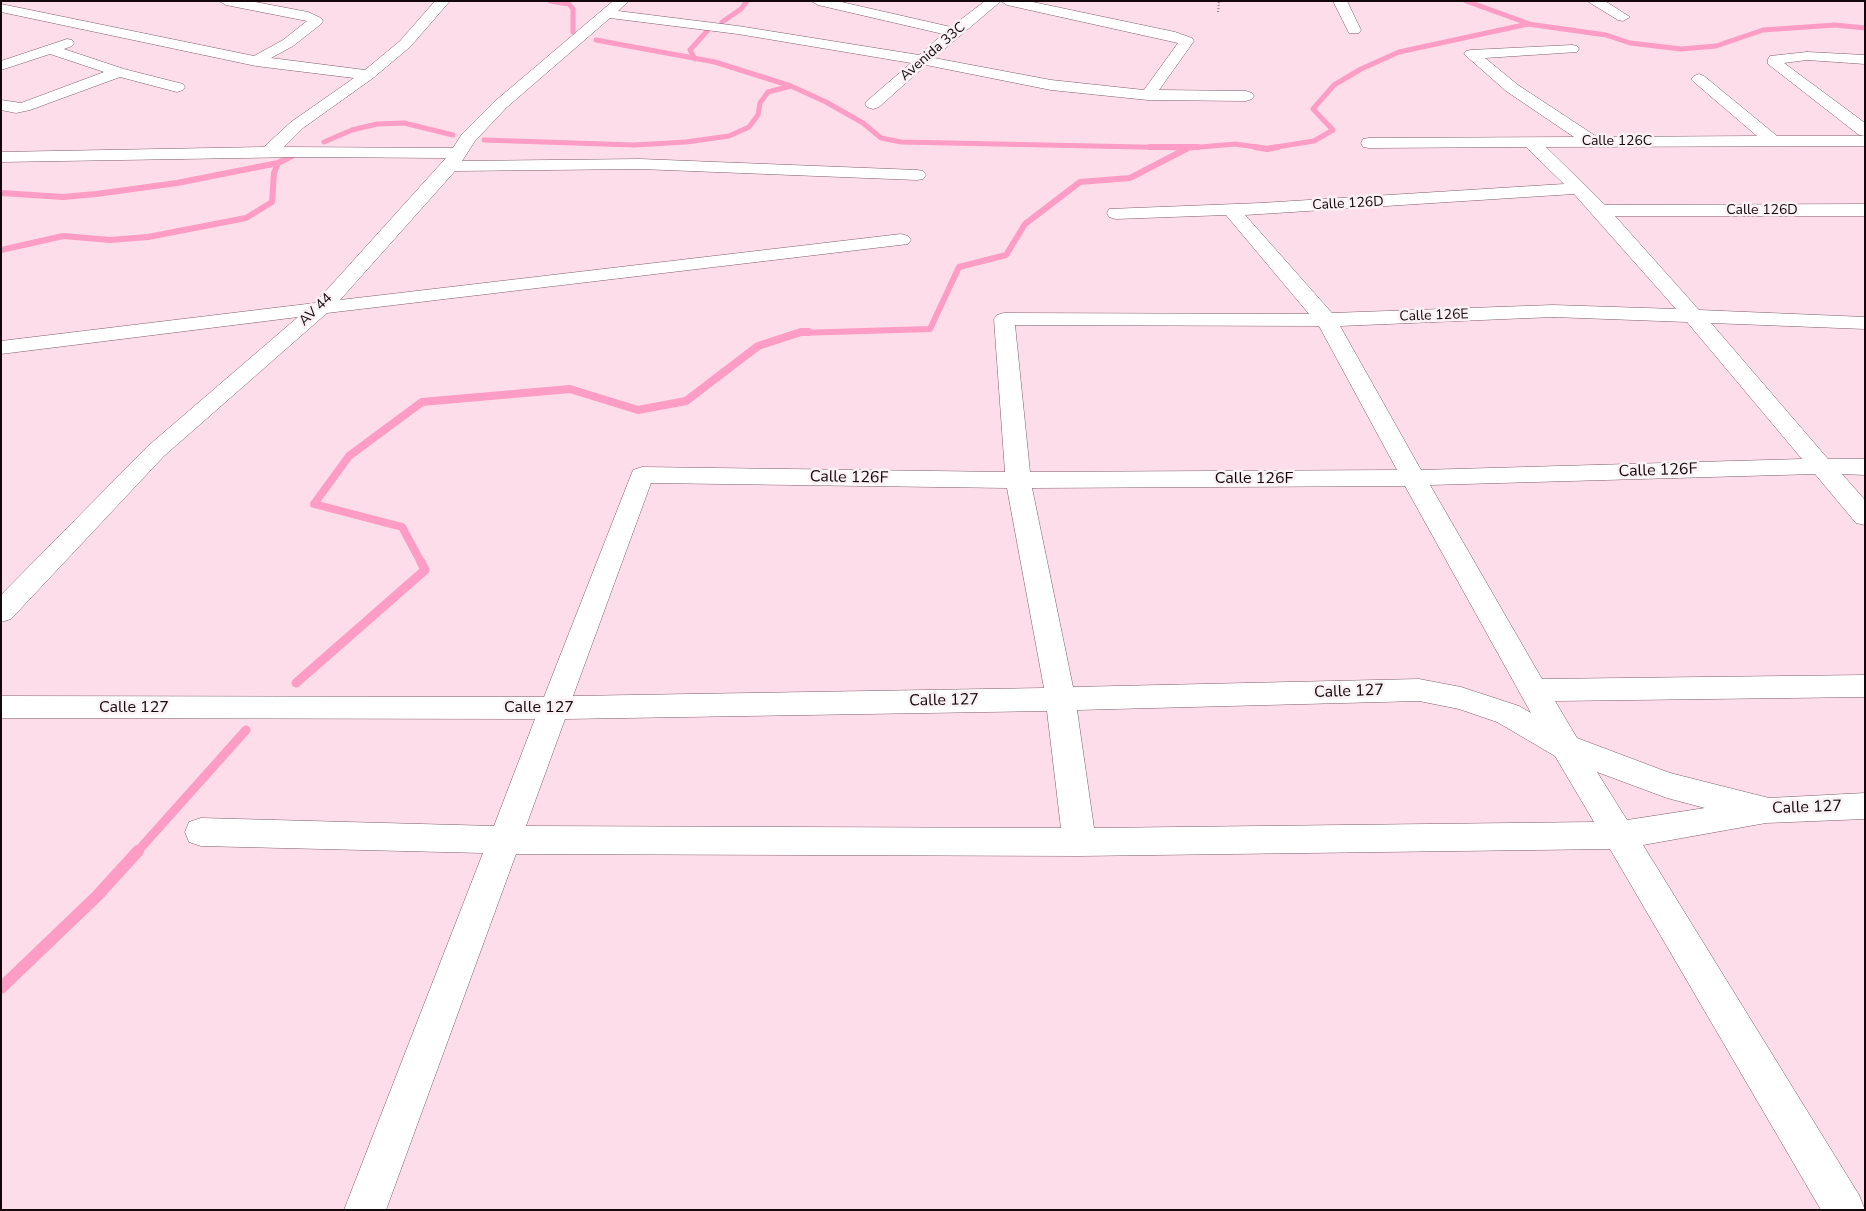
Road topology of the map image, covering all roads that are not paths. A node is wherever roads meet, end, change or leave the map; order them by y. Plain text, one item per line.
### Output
1 (226, 1) edge
2 (443, 1) edge
3 (818, 1) edge
4 (994, 1) edge
5 (1007, 1) edge
6 (1340, 1) edge
7 (1594, 1) edge
8 (1, 8) edge
9 (615, 8) edge
10 (1623, 17) dead end
11 (104, 29) junction
12 (1354, 30) dead end
13 (954, 32) junction
14 (50, 49) junction
15 (1572, 49) dead end
16 (922, 60) junction
17 (1865, 60) edge
18 (256, 61) junction
19 (1, 66) edge
20 (119, 72) junction
21 (368, 75) junction
22 (1699, 79) dead end
23 (176, 87) dead end
24 (1148, 96) junction
25 (1246, 96) dead end
26 (873, 104) dead end
27 (1, 105) edge
28 (1865, 131) edge
29 (1772, 141) junction
30 (1865, 141) edge
31 (1593, 142) junction
32 (1369, 143) dead end
33 (1531, 143) junction
34 (268, 153) junction
35 (1, 157) edge
36 (455, 160) junction
37 (917, 175) dead end
38 (1580, 188) junction
39 (1231, 210) junction
40 (1865, 210) edge
41 (1600, 211) junction
42 (1116, 213) dead end
43 (901, 240) dead end
44 (321, 308) junction
45 (1694, 317) junction
46 (1326, 320) junction
47 (1865, 323) edge
48 (1, 348) edge
49 (1822, 466) junction
50 (1865, 467) edge
51 (1413, 478) junction
52 (1018, 480) junction
53 (1865, 517) edge
54 (1, 612) edge
55 (1865, 686) edge
56 (1534, 690) junction
57 (1061, 699) junction
58 (1, 707) edge
59 (554, 708) junction
60 (1566, 747) junction
61 (1865, 806) edge
62 (1769, 811) junction
63 (200, 832) dead end
64 (1620, 835) junction
65 (504, 840) junction
66 (1079, 842) junction
67 (365, 1210) edge
68 (1844, 1210) edge

1 - 18 street
2 - 21 street
3 - 13 street
4 - 13 street, Avenida 33C
5 - 24 street
6 - 12 street
7 - 10 street
8 - 11 street
9 - 16 street
9 - 36 street, AV 44
11 - 14 street
11 - 18 street
13 - 16 street, Avenida 33C
14 - 19 street
14 - 20 street
15 - 31 street
16 - 24 street
16 - 26 street, Avenida 33C
17 - 28 street
18 - 21 street
20 - 23 street
20 - 27 street
21 - 34 street
22 - 29 street
24 - 25 street
29 - 30 street, Calle 126C
29 - 31 street, Calle 126C
31 - 33 street, Calle 126C
32 - 33 street, Calle 126C
33 - 38 street
34 - 35 street
34 - 36 street
36 - 37 street
36 - 44 street, AV 44
38 - 39 street, Calle 126D
38 - 41 street
39 - 42 street, Calle 126D
39 - 46 street
40 - 41 street, Calle 126D
41 - 45 street
43 - 44 street
44 - 48 street
44 - 54 street, AV 44
45 - 46 street, Calle 126E
45 - 47 street, Calle 126E
45 - 49 street
46 - 51 street
46 - 52 street, Calle 126E
49 - 50 street, Calle 126F
49 - 51 street, Calle 126F
49 - 53 street
51 - 52 street, Calle 126F
51 - 56 street
52 - 57 street
52 - 59 street, Calle 126F
55 - 56 street
56 - 60 street
57 - 59 street, Calle 127
57 - 60 street, Calle 127
57 - 66 street
58 - 59 street, Calle 127
59 - 65 street
60 - 62 street, Calle 127
60 - 64 street
61 - 62 street, Calle 127
62 - 64 street
63 - 65 street
64 - 66 street
64 - 68 street
65 - 66 street
65 - 67 street

